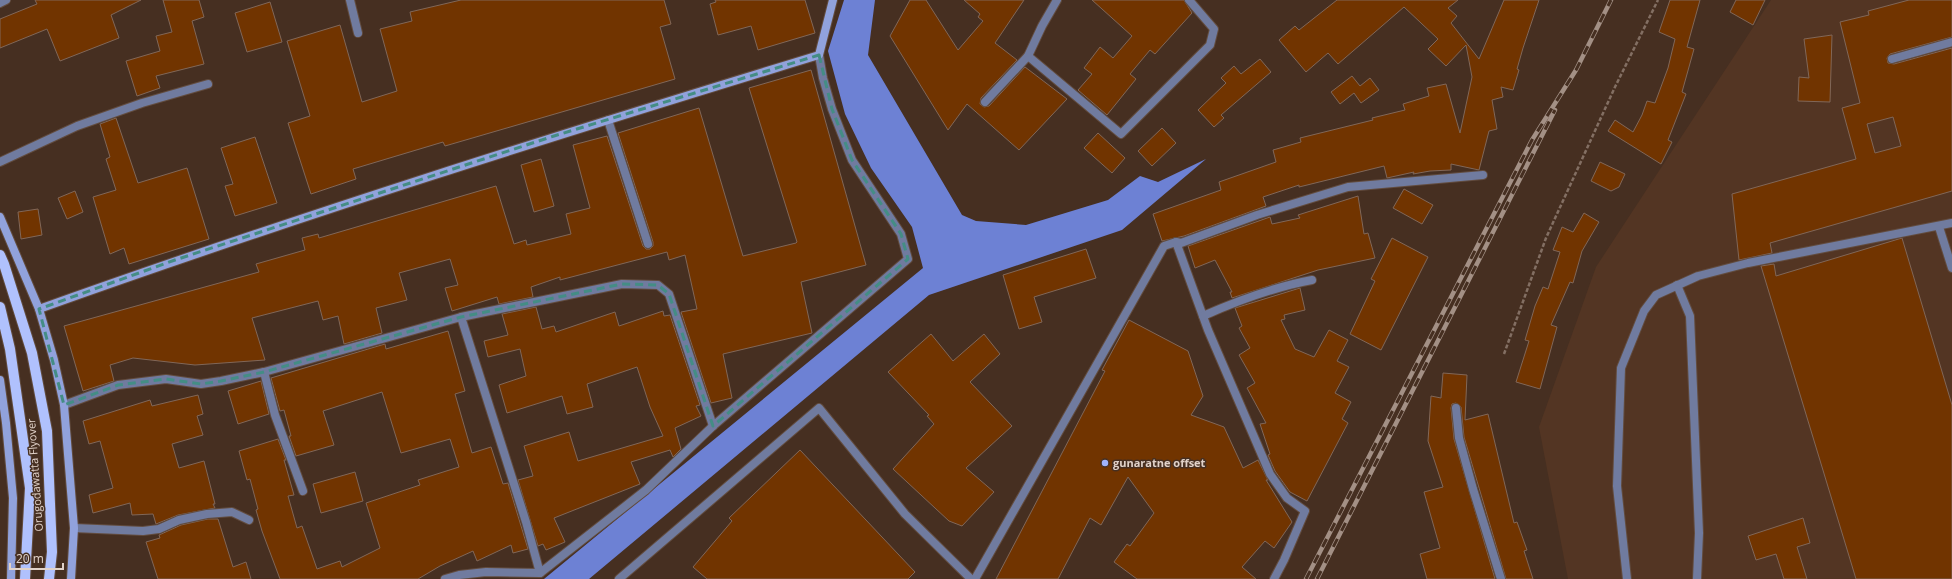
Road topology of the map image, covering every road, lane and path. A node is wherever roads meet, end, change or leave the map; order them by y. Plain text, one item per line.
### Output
1 (6, 0) edge
2 (350, 0) edge
3 (833, 0) edge
4 (1057, 0) edge
5 (1189, 0) edge
6 (1658, 0) edge
7 (0, 3) edge
8 (358, 33) dead end
9 (1952, 42) edge
10 (819, 55) junction
11 (1028, 56) junction
12 (1892, 59) dead end
13 (208, 84) dead end
14 (985, 102) dead end
15 (608, 120) junction
16 (0, 162) edge
17 (1483, 175) dead end
18 (0, 217) edge
19 (1952, 224) edge
20 (1939, 227) junction
21 (1176, 242) junction
22 (648, 244) dead end
23 (0, 255) edge
24 (1952, 268) edge
25 (1312, 280) dead end
26 (1677, 285) junction
27 (0, 307) edge
28 (39, 309) junction
29 (1203, 316) junction
30 (461, 317) junction
31 (1504, 354) dead end
32 (264, 372) junction
33 (0, 380) edge
34 (64, 405) junction
35 (1456, 408) dead end
36 (713, 426) junction
37 (303, 491) dead end
38 (249, 520) dead end
39 (74, 528) junction
40 (540, 573) junction
41 (11, 579) edge
42 (25, 579) edge
43 (49, 579) edge
44 (71, 579) edge
45 (445, 579) edge
46 (619, 579) edge
47 (971, 579) edge
48 (975, 579) edge
49 (1274, 579) edge
50 (1501, 579) edge
51 (1626, 579) edge
52 (1697, 579) edge

1 - 7 street
2 - 8 street
3 - 10 street
4 - 11 street
5 - 11 street
6 - 31 path
9 - 12 street
10 - 15 street
10 - 36 street
11 - 14 street
13 - 16 street
15 - 22 street
15 - 28 street
17 - 21 street
18 - 28 street
19 - 20 street
20 - 24 street
20 - 26 street
21 - 29 street
21 - 48 street
23 - 43 main road, Orugodawatta Flyover
25 - 29 street
26 - 51 street
26 - 52 street
27 - 42 main road, Orugodawatta Flyover
28 - 34 street
29 - 49 street
30 - 32 street
30 - 36 street
30 - 40 street
32 - 34 street
32 - 37 street
33 - 41 street
34 - 39 street
35 - 50 street
36 - 40 street
38 - 39 street
39 - 44 street
40 - 45 street
46 - 47 street

